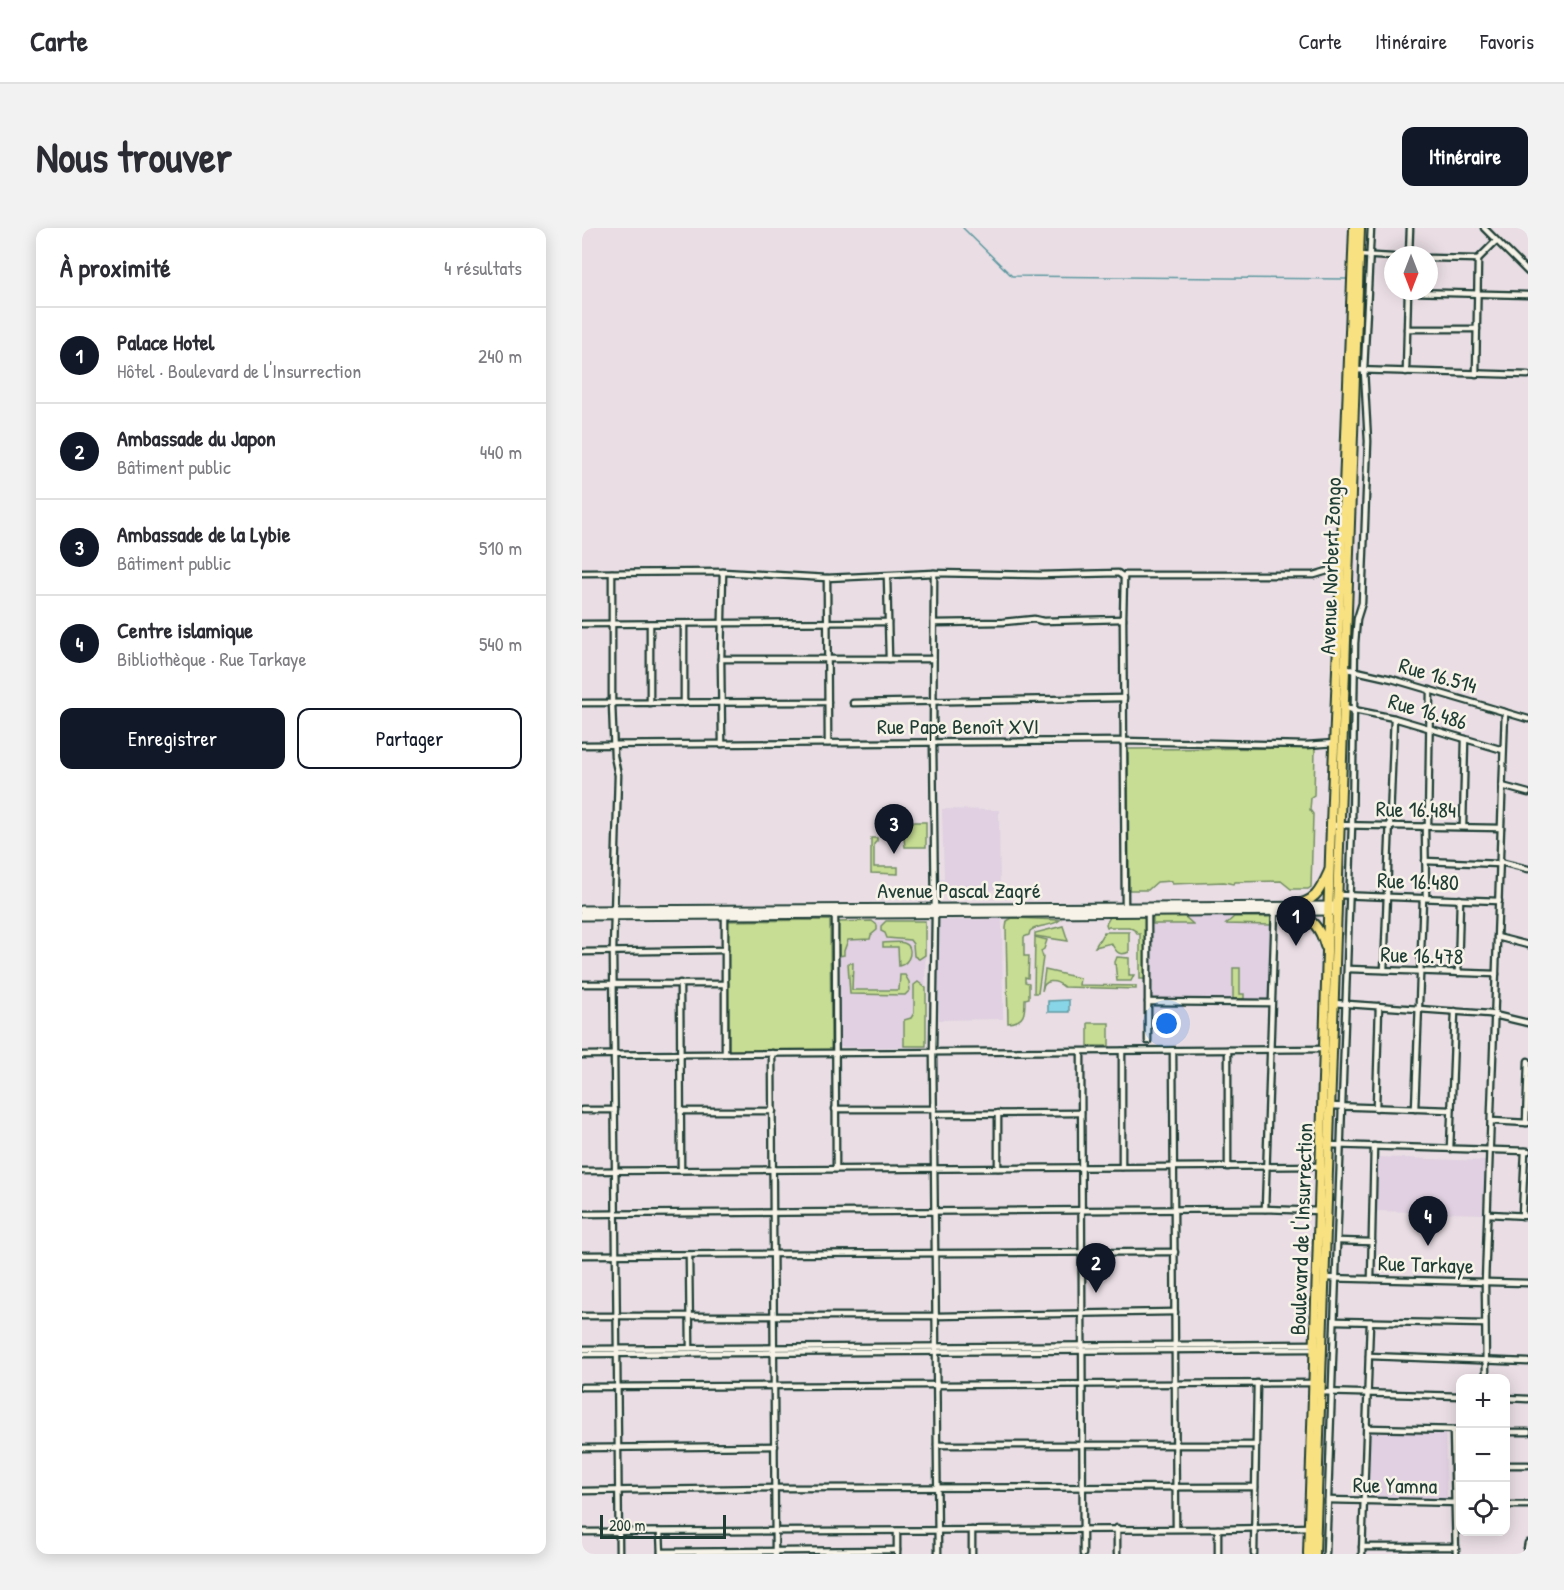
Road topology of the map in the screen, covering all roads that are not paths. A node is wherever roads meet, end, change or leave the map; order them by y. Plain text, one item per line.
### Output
1 (1354, 228) edge
2 (1360, 228) edge
3 (1371, 228) edge
4 (1410, 228) edge
5 (1484, 228) edge
6 (1496, 241) junction
7 (1409, 246) edge
8 (1358, 255) junction
9 (1369, 255) junction
10 (1384, 256) edge
11 (1438, 258) edge
12 (1478, 259) junction
13 (1528, 272) edge
14 (1438, 293) edge
15 (1478, 295) junction
16 (1528, 296) edge
17 (1408, 300) edge
18 (1407, 329) junction
19 (1477, 329) junction
20 (1356, 347) junction
21 (1365, 347) junction
22 (1352, 370) junction
23 (1364, 370) junction
24 (1406, 372) junction
25 (1476, 374) junction
26 (1528, 375) edge
27 (1341, 567) junction
28 (723, 572) junction
29 (582, 573) edge
30 (612, 573) junction
31 (934, 573) junction
32 (887, 576) junction
33 (1124, 577) junction
34 (827, 578) junction
35 (1122, 619) junction
36 (827, 622) junction
37 (888, 622) junction
38 (722, 623) junction
39 (934, 623) junction
40 (582, 624) edge
41 (611, 624) junction
42 (650, 624) junction
43 (684, 624) junction
44 (721, 659) junction
45 (828, 659) junction
46 (888, 659) junction
47 (933, 659) junction
48 (1340, 668) junction
49 (1356, 670) junction
50 (1430, 690) junction
51 (1124, 698) junction
52 (828, 702) junction
53 (933, 702) junction
54 (582, 703) edge
55 (612, 703) junction
56 (650, 703) junction
57 (684, 703) junction
58 (722, 703) junction
59 (853, 703) dead end
60 (1342, 707) junction
61 (1355, 709) junction
62 (1505, 712) junction
63 (1394, 718) junction
64 (1528, 719) edge
65 (1429, 727) junction
66 (1465, 739) junction
67 (1124, 741) junction
68 (828, 743) junction
69 (1335, 743) junction
70 (722, 744) junction
71 (933, 744) junction
72 (582, 745) edge
73 (613, 745) junction
74 (1503, 750) junction
75 (1502, 786) junction
76 (1528, 793) edge
77 (1335, 825) junction
78 (1352, 825) junction
79 (1389, 825) junction
80 (1426, 826) junction
81 (1463, 826) junction
82 (1501, 828) junction
83 (1425, 861) junction
84 (1500, 863) junction
85 (1331, 867) junction
86 (1528, 869) edge
87 (1336, 895) junction
88 (1350, 895) junction
89 (1387, 897) junction
90 (1424, 898) junction
91 (1460, 899) junction
92 (1499, 901) junction
93 (1125, 907) junction
94 (1275, 908) junction
95 (1292, 908) junction
96 (1332, 908) junction
97 (1148, 909) junction
98 (582, 910) edge
99 (835, 911) junction
100 (935, 911) junction
101 (725, 912) junction
102 (615, 913) junction
103 (582, 916) edge
104 (1497, 937) junction
105 (1528, 945) edge
106 (725, 950) junction
107 (614, 951) junction
108 (582, 952) edge
109 (1327, 955) junction
110 (1347, 969) junction
111 (1384, 970) junction
112 (1421, 971) junction
113 (1458, 973) junction
114 (1496, 974) junction
115 (680, 983) junction
116 (582, 984) edge
117 (614, 984) junction
118 (725, 984) junction
119 (1148, 1002) junction
120 (1271, 1003) junction
121 (1333, 1003) junction
122 (1346, 1004) junction
123 (1379, 1006) junction
124 (1419, 1009) junction
125 (1455, 1011) junction
126 (1495, 1014) junction
127 (1528, 1023) edge
128 (1148, 1041) dead end
129 (1228, 1050) junction
130 (1271, 1050) junction
131 (1328, 1050) junction
132 (1122, 1051) junction
133 (1173, 1051) junction
134 (1081, 1052) junction
135 (772, 1053) junction
136 (836, 1053) junction
137 (933, 1053) junction
138 (679, 1054) junction
139 (725, 1054) junction
140 (582, 1055) edge
141 (614, 1055) junction
142 (1528, 1060) edge
143 (1329, 1106) junction
144 (1341, 1107) junction
145 (1376, 1108) junction
146 (836, 1109) junction
147 (1415, 1109) junction
148 (582, 1110) edge
149 (615, 1110) junction
150 (1451, 1110) junction
151 (680, 1111) junction
152 (773, 1111) junction
153 (935, 1112) junction
154 (998, 1113) junction
155 (1081, 1113) junction
156 (1491, 1121) junction
157 (1527, 1123) edge
158 (1328, 1145) junction
159 (1340, 1145) junction
160 (1374, 1146) junction
161 (1450, 1149) junction
162 (1490, 1150) junction
163 (1526, 1151) edge
164 (1324, 1166) junction
165 (1081, 1167) junction
166 (1122, 1167) junction
167 (1174, 1167) junction
168 (1228, 1167) junction
169 (1266, 1167) junction
170 (936, 1168) junction
171 (998, 1168) junction
172 (836, 1169) junction
173 (681, 1170) junction
174 (773, 1170) junction
175 (582, 1171) edge
176 (616, 1172) junction
177 (1174, 1209) junction
178 (1265, 1209) junction
179 (1080, 1210) junction
180 (1319, 1211) junction
181 (773, 1212) junction
182 (617, 1213) junction
183 (936, 1213) junction
184 (582, 1214) edge
185 (1489, 1214) junction
186 (1525, 1216) edge
187 (1338, 1241) junction
188 (1372, 1242) junction
189 (1082, 1252) junction
190 (1175, 1252) junction
191 (774, 1254) junction
192 (936, 1254) junction
193 (582, 1255) edge
194 (689, 1255) junction
195 (617, 1256) junction
196 (1323, 1278) junction
197 (1337, 1278) junction
198 (1371, 1279) junction
199 (1485, 1283) junction
200 (1528, 1283) edge
201 (1175, 1312) junction
202 (1082, 1313) junction
203 (774, 1315) junction
204 (582, 1316) edge
205 (617, 1316) junction
206 (690, 1316) junction
207 (936, 1316) junction
208 (1335, 1321) junction
209 (1370, 1322) junction
210 (1485, 1324) junction
211 (1318, 1347) junction
212 (690, 1348) junction
213 (1081, 1348) junction
214 (1175, 1348) junction
215 (582, 1349) edge
216 (774, 1350) junction
217 (936, 1350) junction
218 (618, 1351) junction
219 (582, 1354) edge
220 (1369, 1356) junction
221 (1485, 1360) junction
222 (1528, 1362) edge
223 (1486, 1374) edge
224 (1175, 1383) junction
225 (1257, 1383) junction
226 (1314, 1383) junction
227 (1082, 1384) junction
228 (937, 1385) junction
229 (774, 1386) junction
230 (582, 1387) edge
231 (618, 1387) junction
232 (1320, 1392) junction
233 (1332, 1392) junction
234 (1368, 1393) junction
235 (1456, 1396) edge
236 (1510, 1398) edge
237 (1528, 1399) edge
238 (1367, 1428) junction
239 (1453, 1430) joint
240 (1510, 1432) edge
241 (1528, 1432) edge
242 (1083, 1444) junction
243 (1175, 1445) junction
244 (1256, 1445) junction
245 (775, 1446) junction
246 (937, 1446) junction
247 (618, 1447) junction
248 (582, 1448) edge
249 (1510, 1465) edge
250 (1528, 1465) edge
251 (1457, 1482) edge
252 (1176, 1486) junction
253 (938, 1487) junction
254 (1083, 1487) junction
255 (1255, 1487) junction
256 (775, 1488) junction
257 (618, 1490) junction
258 (582, 1491) edge
259 (1328, 1500) junction
260 (1364, 1501) junction
261 (1456, 1503) edge
262 (1510, 1504) edge
263 (1528, 1505) edge
264 (1313, 1527) junction
265 (1083, 1528) junction
266 (1117, 1528) junction
267 (1176, 1528) junction
268 (1254, 1528) junction
269 (1218, 1529) junction
270 (938, 1530) junction
271 (972, 1530) junction
272 (775, 1531) junction
273 (897, 1531) junction
274 (582, 1532) edge
275 (618, 1532) junction
276 (660, 1532) junction
277 (1456, 1536) edge
278 (1528, 1543) edge
279 (1362, 1546) junction
280 (1456, 1546) junction
281 (897, 1552) edge
282 (661, 1553) edge
283 (706, 1553) edge
284 (776, 1553) edge
285 (618, 1554) edge
286 (938, 1554) edge
287 (972, 1554) edge
288 (1083, 1554) edge
289 (1117, 1554) edge
290 (1218, 1554) edge
291 (1254, 1554) edge
292 (1308, 1554) edge
293 (1315, 1554) edge
294 (1326, 1554) edge
295 (1362, 1554) edge
296 (1456, 1554) edge
297 (1526, 1554) edge

1 - 22 main road, Avenue Norbert Zongo
2 - 8 main road, Avenue Norbert Zongo
3 - 9 street
4 - 7 street
5 - 6 street
6 - 12 street
6 - 13 street
8 - 9 street
8 - 20 main road, Avenue Norbert Zongo
9 - 10 street
9 - 21 street
11 - 12 street
12 - 15 street
14 - 15 street
15 - 16 street
15 - 19 street
17 - 18 street
18 - 19 street
18 - 24 street
19 - 25 street
20 - 21 street
20 - 22 main road, Avenue Norbert Zongo
21 - 23 street
22 - 23 street
22 - 27 main road, Avenue Norbert Zongo
22 - 48 main road, Avenue Norbert Zongo
23 - 24 street
23 - 49 street
24 - 25 street
25 - 26 street
27 - 33 street
27 - 48 main road, Avenue Norbert Zongo
28 - 30 street
28 - 34 street
28 - 38 street
29 - 30 street
30 - 41 street
31 - 32 street
31 - 33 street
31 - 39 street
32 - 34 street
32 - 37 street
33 - 35 street
34 - 36 street
35 - 39 street
35 - 51 street
36 - 37 street
36 - 38 street
36 - 45 street
37 - 46 street
38 - 43 street
38 - 44 street
39 - 47 street
40 - 41 street
41 - 42 street
41 - 55 street
42 - 43 street
42 - 56 street
43 - 57 street
44 - 45 street
44 - 58 street
45 - 46 street
45 - 52 street
46 - 47 street
47 - 53 street
48 - 49 street, Rue 16.514
48 - 60 main road, Avenue Norbert Zongo
48 - 69 main road, Avenue Norbert Zongo
49 - 50 street, Rue 16.514
49 - 61 street
50 - 62 street, Rue 16.514
50 - 65 street
51 - 53 street
51 - 67 street
52 - 58 street
52 - 68 street
53 - 59 street
53 - 71 street
54 - 55 street
55 - 56 street
55 - 73 street
56 - 57 street
57 - 58 street
58 - 70 street
60 - 61 street, Rue 16.486
60 - 77 main road, Avenue Norbert Zongo
61 - 63 street, Rue 16.486
61 - 78 street
62 - 64 street, Rue 16.514
62 - 74 street
63 - 65 street, Rue 16.486
63 - 79 street
65 - 66 street, Rue 16.486
65 - 80 street
66 - 74 street, Rue 16.486
66 - 81 street
67 - 69 street, Rue Pape Benoît XVI
67 - 71 street, Rue Pape Benoît XVI
67 - 93 street
68 - 70 street, Rue Pape Benoît XVI
68 - 71 street, Rue Pape Benoît XVI
69 - 77 main road, Avenue Norbert Zongo
70 - 73 street, Rue Pape Benoît XVI
71 - 100 street
72 - 73 street, Rue Pape Benoît XVI
73 - 102 street
74 - 75 street
75 - 76 street
75 - 82 street
77 - 78 street, Rue 16.484
77 - 85 main road, Avenue Norbert Zongo
77 - 87 main road, Avenue Norbert Zongo
78 - 79 street, Rue 16.484
78 - 88 street
79 - 80 street, Rue 16.484
79 - 89 street
80 - 81 street, Rue 16.484
80 - 83 street
81 - 82 street, Rue 16.484
82 - 84 street
83 - 84 street
83 - 90 street
84 - 86 street
84 - 92 street
85 - 95 main road
85 - 96 main road, Avenue Norbert Zongo
87 - 88 street, Rue 16.480
87 - 96 main road, Avenue Norbert Zongo
88 - 89 street, Rue 16.480
88 - 110 street
89 - 90 street, Rue 16.480
89 - 111 street
90 - 91 street, Rue 16.480
90 - 112 street
91 - 92 street, Rue 16.480
91 - 113 street
92 - 104 street
93 - 97 main road, Avenue Pascal Zagré
93 - 100 main road, Avenue Pascal Zagré
94 - 95 main road, Avenue Pascal Zagré
94 - 97 main road, Avenue Pascal Zagré
94 - 120 street
95 - 96 main road, Avenue Pascal Zagré
95 - 109 main road
96 - 109 main road, Boulevard de l'Insurrection
96 - 121 main road, Boulevard de l'Insurrection
97 - 100 main road, Avenue Pascal Zagré
97 - 119 street
98 - 102 main road, Avenue Pascal Zagré
99 - 100 main road, Avenue Pascal Zagré
99 - 101 main road, Avenue Pascal Zagré
99 - 136 street
100 - 137 street
101 - 102 main road, Avenue Pascal Zagré
101 - 106 street
102 - 103 main road, Avenue Pascal Zagré
102 - 107 street
104 - 105 street
104 - 114 street
106 - 107 street
106 - 118 street
107 - 108 street
107 - 117 street
109 - 131 main road, Boulevard de l'Insurrection
110 - 111 street, Rue 16.478
110 - 122 street
111 - 112 street, Rue 16.478
112 - 113 street, Rue 16.478
112 - 124 street
113 - 114 street, Rue 16.478
114 - 126 street
115 - 117 street
115 - 118 street
115 - 138 street
116 - 117 street
117 - 141 street
118 - 139 street
119 - 120 street
119 - 128 street
120 - 130 street
121 - 122 street
121 - 131 main road, Boulevard de l'Insurrection
122 - 123 street
122 - 144 street
123 - 124 street
123 - 145 street
124 - 125 street
124 - 147 street
125 - 126 street
125 - 150 street
126 - 127 street
126 - 156 street
129 - 130 street
129 - 133 street
129 - 168 street
130 - 131 street
130 - 169 street
131 - 143 main road, Boulevard de l'Insurrection
131 - 164 main road, Boulevard de l'Insurrection
132 - 133 street
132 - 134 street
132 - 166 street
133 - 167 street
134 - 137 street
134 - 155 street
135 - 136 street
135 - 139 street
135 - 152 street
136 - 137 street
136 - 146 street
137 - 153 street
138 - 139 street
138 - 141 street
138 - 151 street
140 - 141 street
141 - 149 street
142 - 157 street
143 - 144 street
143 - 158 main road, Boulevard de l'Insurrection
144 - 145 street
144 - 159 street
145 - 147 street
146 - 153 street
146 - 172 street
147 - 150 street
148 - 149 street
149 - 176 street
150 - 161 street
151 - 152 street
151 - 173 street
152 - 174 street
153 - 154 street
153 - 170 street
154 - 155 street
154 - 171 street
155 - 165 street
156 - 157 street
156 - 162 street
158 - 159 street
158 - 164 main road, Boulevard de l'Insurrection
159 - 160 street
159 - 187 street
160 - 161 street
160 - 188 street
161 - 162 street
162 - 163 street
162 - 185 street
163 - 186 street
164 - 169 street
164 - 180 main road, Boulevard de l'Insurrection
164 - 196 main road, Boulevard de l'Insurrection
165 - 166 street
165 - 171 street
165 - 179 street
166 - 167 street
167 - 168 street
167 - 177 street
168 - 169 street
169 - 178 street
170 - 171 street
170 - 172 street
170 - 183 street
172 - 174 street
173 - 174 street
173 - 176 street
174 - 181 street
175 - 176 street
176 - 182 street
177 - 178 street
177 - 179 street
177 - 190 street
178 - 180 street
179 - 183 street
179 - 189 street
180 - 211 main road, Boulevard de l'Insurrection
181 - 182 street
181 - 183 street
181 - 191 street
182 - 184 street
182 - 195 street
183 - 192 street
185 - 186 street
185 - 199 street
187 - 188 street
187 - 197 street
188 - 198 street
189 - 190 street
189 - 192 street
189 - 202 street
190 - 201 street
191 - 192 street
191 - 194 street
191 - 203 street
192 - 207 street
193 - 195 street
194 - 195 street
194 - 206 street
195 - 205 street
196 - 197 street, Rue Tarkaye
196 - 211 main road, Boulevard de l'Insurrection
197 - 198 street, Rue Tarkaye
197 - 208 street
198 - 199 street, Rue Tarkaye
199 - 200 street, Rue Tarkaye
199 - 210 street
201 - 202 street
201 - 214 street
202 - 207 street
202 - 213 street
203 - 206 street
203 - 207 street
203 - 216 street
204 - 205 street
205 - 206 street
205 - 218 street
206 - 212 street
207 - 217 street
208 - 209 street
208 - 233 street
209 - 210 street
209 - 220 street
210 - 221 street
211 - 214 street
211 - 226 main road, Boulevard de l'Insurrection
211 - 232 main road, Boulevard de l'Insurrection
212 - 216 street
212 - 218 street
213 - 214 street
213 - 217 street
213 - 227 street
214 - 224 street
215 - 218 street
216 - 217 street
216 - 218 street
216 - 229 street
217 - 228 street
218 - 219 street
218 - 231 street
220 - 221 street
220 - 234 street
221 - 222 street
221 - 223 street
224 - 225 street
224 - 227 street
224 - 243 street
225 - 226 street
225 - 244 street
226 - 264 main road, Boulevard de l'Insurrection
227 - 228 street
227 - 242 street
228 - 229 street
228 - 246 street
229 - 231 street
229 - 245 street
230 - 231 street
231 - 247 street
232 - 233 street
232 - 264 main road, Boulevard de l'Insurrection
233 - 234 street
233 - 259 street
234 - 235 street
234 - 238 street
236 - 237 street
238 - 239 street
238 - 260 street
239 - 251 street
240 - 241 street
242 - 243 street
242 - 246 street
242 - 254 street
243 - 244 street
243 - 252 street
244 - 255 street
245 - 247 street
245 - 256 street
246 - 253 street
247 - 248 street
247 - 257 street
249 - 250 street
252 - 254 street
252 - 255 street
252 - 267 street
253 - 254 street
253 - 256 street
253 - 270 street
254 - 265 street
255 - 268 street
256 - 257 street
256 - 272 street
257 - 258 street
257 - 275 street
259 - 260 street, Rue Yamna
259 - 294 street
260 - 261 street, Rue Yamna
260 - 279 street
262 - 263 street
264 - 268 street
264 - 292 main road, Boulevard de l'Insurrection
264 - 293 main road, Boulevard de l'Insurrection
265 - 266 street
265 - 271 street
265 - 288 street
266 - 267 street
266 - 289 street
267 - 269 street
268 - 269 street
268 - 291 street
269 - 290 street
270 - 271 street
270 - 273 street
270 - 286 street
271 - 287 street
272 - 273 street
272 - 276 street
272 - 284 street
273 - 281 street
274 - 275 street
275 - 276 street
275 - 285 street
276 - 282 street
277 - 280 street
278 - 297 street
279 - 280 street
279 - 295 street
280 - 296 street
281 - 284 street
282 - 283 street
283 - 284 street

